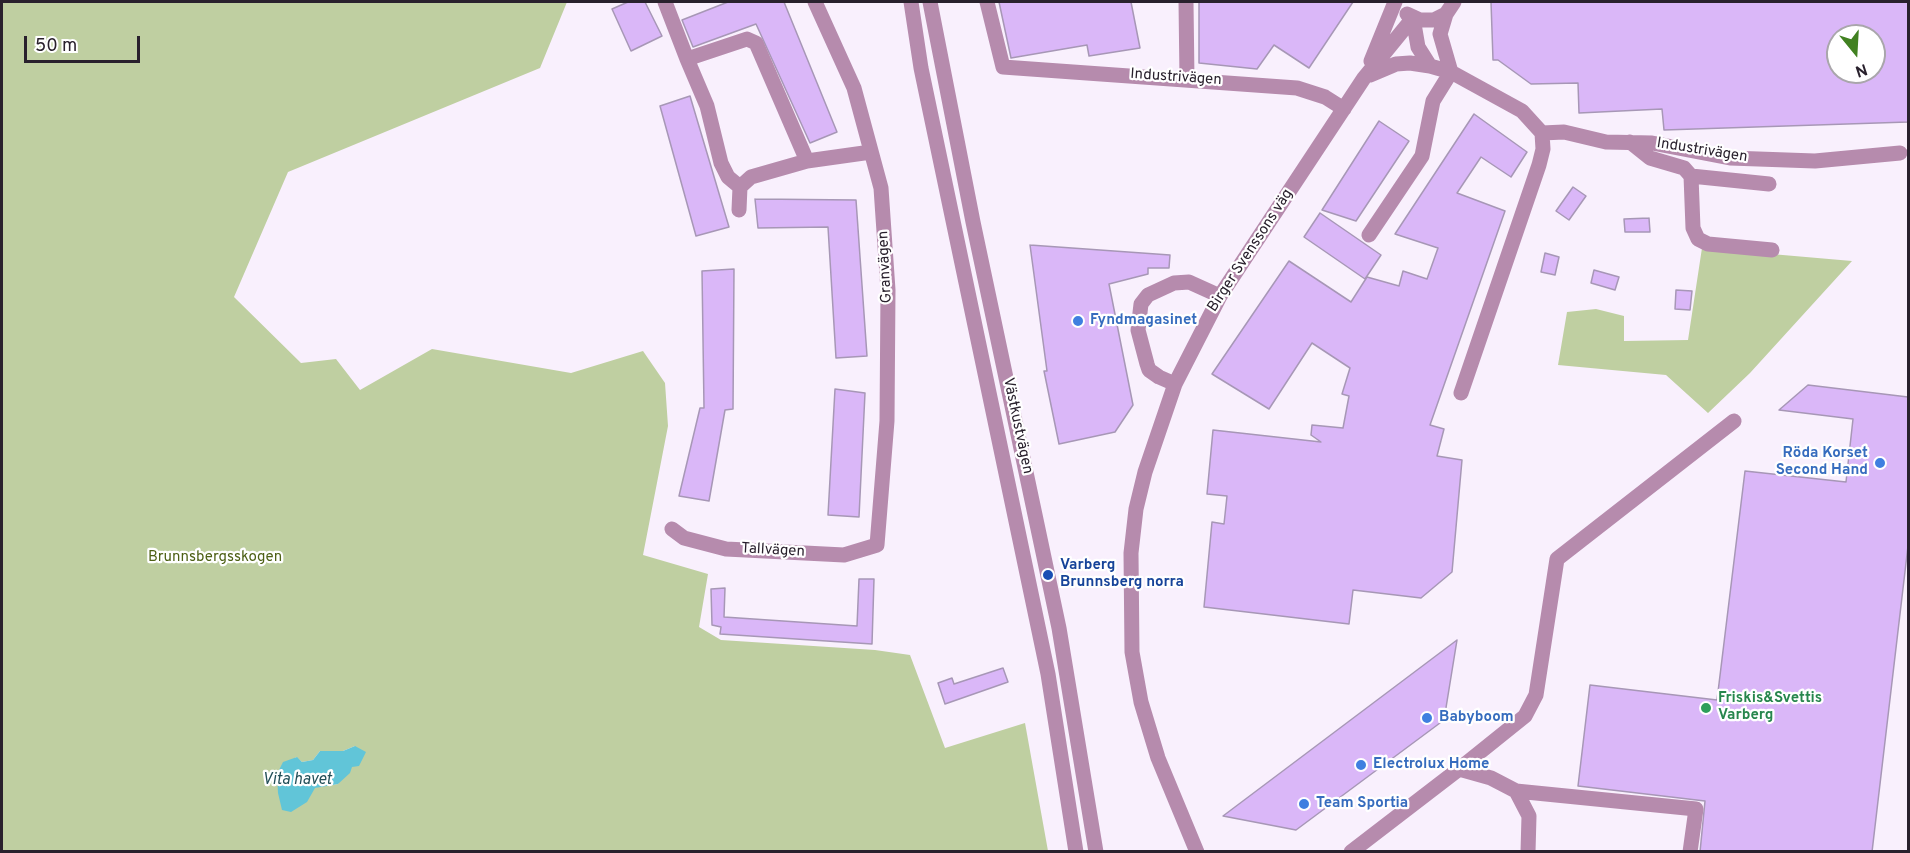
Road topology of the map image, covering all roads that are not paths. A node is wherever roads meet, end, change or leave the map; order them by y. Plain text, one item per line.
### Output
1 (665, 2) edge
2 (815, 2) edge
3 (911, 2) edge
4 (930, 2) edge
5 (987, 2) edge
6 (1186, 2) edge
7 (1397, 2) edge
8 (1450, 8) edge
9 (1413, 18) junction
10 (687, 59) junction
11 (1430, 66) junction
12 (1451, 72) junction
13 (1364, 78) junction
14 (1187, 79) junction
15 (1344, 109) junction
16 (1542, 134) junction
17 (1630, 142) junction
18 (871, 152) junction
19 (1900, 153) dead end
20 (807, 161) junction
21 (1691, 176) junction
22 (1769, 184) dead end
23 (740, 187) junction
24 (740, 210) dead end
25 (1369, 235) dead end
26 (1772, 250) dead end
27 (1220, 296) junction
28 (1175, 384) junction
29 (1461, 393) dead end
30 (1734, 421) dead end
31 (672, 529) dead end
32 (877, 545) joint
33 (1459, 769) junction
34 (1516, 791) junction
35 (1076, 852) edge
36 (1096, 852) edge
37 (1197, 852) edge
38 (1351, 852) edge
39 (1528, 852) edge
40 (1690, 852) edge

1 - 10 street
2 - 18 street, Granvägen
3 - 35 street, Västkustvägen
4 - 36 street, Västkustvägen
5 - 14 street, Industrivägen
6 - 14 street
7 - 9 street, Birger Svenssons väg
7 - 13 street, Birger Svenssons väg
8 - 9 street
8 - 12 street
9 - 11 street
9 - 13 street, Birger Svenssons väg
10 - 20 street
10 - 23 street
11 - 12 street
11 - 13 street
12 - 16 street
12 - 25 street
13 - 15 street, Birger Svenssons väg
14 - 15 street, Industrivägen
15 - 27 street, Birger Svenssons väg
16 - 17 street, Industrivägen
16 - 29 street
17 - 19 street, Industrivägen
17 - 21 street
18 - 20 street
18 - 32 street, Granvägen
20 - 23 street
21 - 22 street
21 - 26 street
23 - 24 street
27 - 28 street, Birger Svenssons väg
27 - 28 street
28 - 37 street, Birger Svenssons väg
30 - 33 street
31 - 32 street, Tallvägen
33 - 34 street
33 - 38 street
34 - 39 street
34 - 40 street

